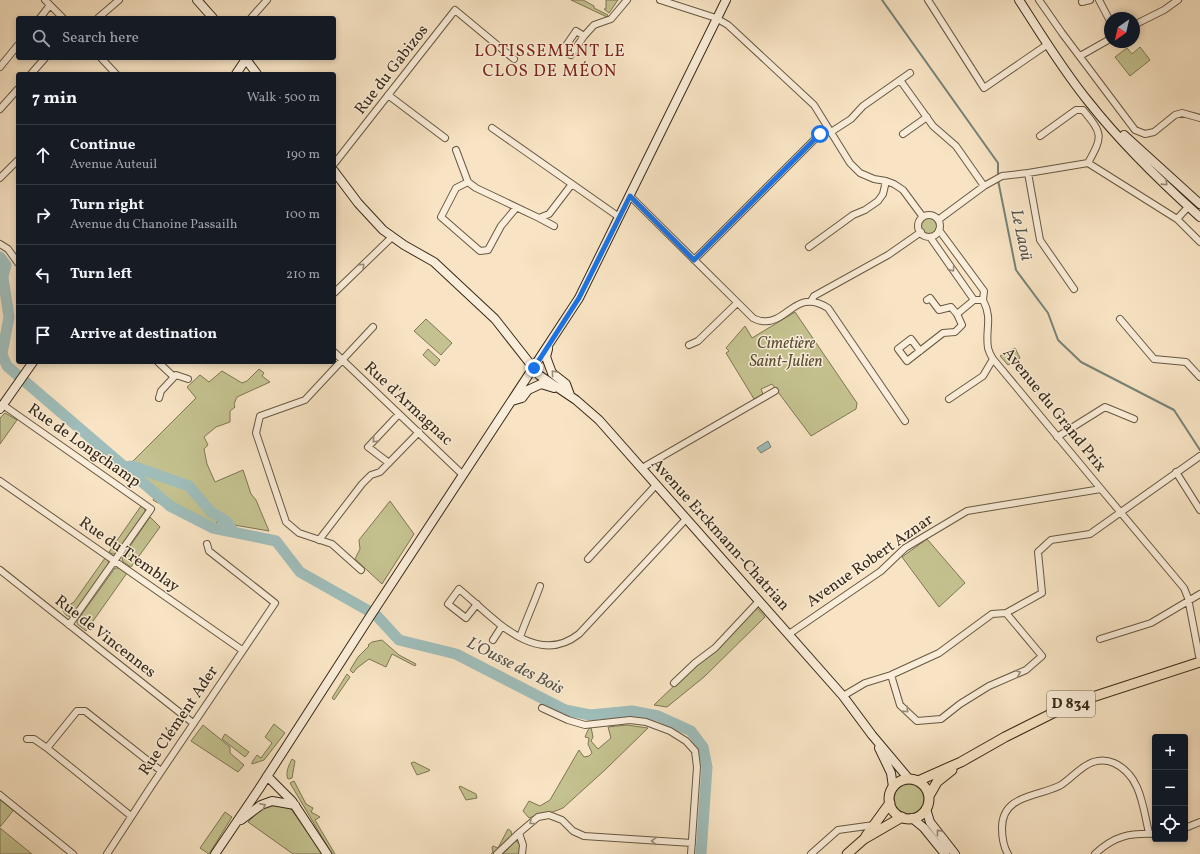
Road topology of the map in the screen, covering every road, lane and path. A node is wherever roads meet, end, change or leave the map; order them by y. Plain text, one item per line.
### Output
1 (45, 0) edge
2 (119, 0) edge
3 (197, 0) edge
4 (267, 0) edge
5 (627, 0) edge
6 (660, 0) edge
7 (726, 0) edge
8 (928, 0) edge
9 (1019, 0) edge
10 (1039, 0) edge
11 (1090, 0) edge
12 (1099, 0) edge
13 (1178, 0) edge
14 (1082, 2) dead end
15 (50, 5) junction
16 (1105, 12) edge
17 (42, 16) edge
18 (61, 16) edge
19 (100, 16) edge
20 (210, 16) edge
21 (253, 16) edge
22 (716, 18) junction
23 (1140, 23) edge
24 (584, 36) dead end
25 (1104, 42) edge
26 (1048, 44) junction
27 (16, 47) edge
28 (1080, 56) junction
29 (514, 59) dead end
30 (43, 60) edge
31 (102, 60) edge
32 (244, 60) edge
33 (246, 60) edge
34 (0, 67) edge
35 (33, 72) edge
36 (111, 72) edge
37 (237, 72) edge
38 (255, 72) edge
39 (910, 73) dead end
40 (900, 80) junction
41 (16, 91) edge
42 (388, 94) junction
43 (0, 109) edge
44 (927, 117) junction
45 (1200, 118) edge
46 (492, 128) dead end
47 (829, 129) junction
48 (903, 134) dead end
49 (1040, 136) dead end
50 (446, 138) dead end
51 (456, 150) dead end
52 (336, 161) edge
53 (16, 162) edge
54 (1088, 164) junction
55 (1028, 173) junction
56 (336, 174) edge
57 (0, 178) edge
58 (886, 181) junction
59 (468, 182) junction
60 (572, 184) junction
61 (984, 186) junction
62 (630, 196) junction
63 (1200, 205) edge
64 (1188, 206) junction
65 (516, 208) junction
66 (619, 217) junction
67 (923, 217) junction
68 (1200, 217) edge
69 (539, 218) junction
70 (1177, 219) junction
71 (938, 220) junction
72 (554, 226) dead end
73 (939, 230) junction
74 (921, 232) junction
75 (392, 237) junction
76 (930, 237) junction
77 (1200, 242) edge
78 (0, 244) edge
79 (809, 247) dead end
80 (16, 260) edge
81 (694, 260) junction
82 (1074, 289) dead end
83 (336, 291) edge
84 (811, 300) junction
85 (927, 300) dead end
86 (974, 300) junction
87 (983, 300) junction
88 (737, 303) junction
89 (957, 314) junction
90 (1120, 319) dead end
91 (373, 327) dead end
92 (689, 345) dead end
93 (548, 346) junction
94 (920, 351) dead end
95 (336, 354) edge
96 (342, 360) junction
97 (993, 360) junction
98 (32, 364) edge
99 (160, 364) edge
100 (534, 368) junction
101 (174, 377) junction
102 (1200, 377) edge
103 (188, 379) dead end
104 (561, 390) junction
105 (775, 391) dead end
106 (570, 396) junction
107 (159, 398) dead end
108 (949, 399) dead end
109 (512, 401) junction
110 (1, 407) edge
111 (399, 414) junction
112 (1134, 419) dead end
113 (905, 421) dead end
114 (419, 432) junction
115 (1057, 437) junction
116 (1200, 456) edge
117 (389, 463) junction
118 (642, 468) junction
119 (1176, 472) junction
120 (463, 475) junction
121 (0, 481) edge
122 (656, 485) junction
123 (1101, 489) junction
124 (1200, 510) edge
125 (1121, 513) junction
126 (686, 519) junction
127 (319, 540) junction
128 (207, 544) dead end
129 (588, 559) dead end
130 (115, 561) junction
131 (0, 570) edge
132 (361, 570) dead end
133 (540, 586) dead end
134 (1200, 594) edge
135 (759, 601) junction
136 (1189, 601) junction
137 (477, 604) junction
138 (1006, 613) junction
139 (70, 625) junction
140 (502, 626) junction
141 (789, 634) junction
142 (520, 637) junction
143 (1100, 639) dead end
144 (493, 640) dead end
145 (242, 650) junction
146 (1200, 661) edge
147 (891, 675) junction
148 (674, 683) dead end
149 (843, 696) junction
150 (542, 708) dead end
151 (194, 723) junction
152 (872, 735) junction
153 (27, 739) dead end
154 (47, 748) junction
155 (961, 762) junction
156 (160, 772) junction
157 (267, 776) junction
158 (913, 780) junction
159 (893, 787) junction
160 (0, 795) edge
161 (929, 796) junction
162 (890, 803) junction
163 (295, 805) junction
164 (926, 809) junction
165 (131, 816) junction
166 (902, 817) junction
167 (912, 818) junction
168 (1200, 822) edge
169 (236, 824) junction
170 (874, 825) junction
171 (1188, 827) edge
172 (519, 833) junction
173 (1152, 833) edge
174 (864, 839) junction
175 (692, 843) junction
176 (73, 854) edge
177 (107, 854) edge
178 (215, 854) edge
179 (327, 854) edge
180 (497, 854) edge
181 (522, 854) edge
182 (691, 854) edge
183 (811, 854) edge
184 (847, 854) edge
185 (945, 854) edge
186 (955, 854) edge
187 (1008, 854) edge
188 (1095, 854) edge

1 - 15 street
2 - 19 street
3 - 20 main road
4 - 21 street
5 - 24 street
6 - 22 street
7 - 22 main road
8 - 26 street
9 - 26 main road
9 - 63 main road
10 - 28 street
11 - 14 street
12 - 16 street
13 - 23 street
15 - 17 street
15 - 18 street
22 - 47 street
22 - 62 main road
25 - 28 street
26 -> 64 main road
27 - 34 street
28 - 45 street
29 - 42 street, Rue du Gabizos
30 - 35 street
31 - 36 street
32 - 37 main road
33 - 38 main road
39 - 40 street
40 - 44 street
40 - 47 street
41 - 43 street
42 - 50 street
42 - 52 street, Rue du Gabizos
44 - 48 street
44 - 61 street
46 - 60 street
47 - 58 street
47 - 81 street
49 - 54 street
51 - 59 street
53 - 57 street
54 - 55 street
54 - 70 street
55 - 61 street
55 - 82 street
56 - 75 main road, Avenue Erckmann-Chatrian
58 - 67 street
58 - 79 street
59 - 65 street
59 - 65 street
60 - 66 street
60 - 69 street
61 - 71 street
62 - 66 main road
62 - 81 street
63 - 64 main road
64 - 68 main road
64 - 70 street
65 - 69 street
66 - 93 main road
67 - 71 street
67 - 74 street
69 - 72 street
70 - 77 street
71 - 73 street
73 - 76 street
73 - 87 street, Avenue du Grand Prix
74 - 76 street
74 - 84 street
83 -> 75 street
75 - 100 main road, Avenue Erckmann-Chatrian
76 -> 86 street
78 - 80 street
81 - 88 street
84 - 88 street
84 - 113 street
85 - 89 street
86 - 87 street
86 - 89 street
87 - 97 street, Avenue du Grand Prix
88 - 92 street
89 - 94 street
90 - 102 street
91 - 96 street
93 - 100 main road
106 -> 93 main road
95 - 96 street, Rue d'Armagnac
96 - 111 street, Rue d'Armagnac
96 - 127 street
97 - 108 street
97 - 115 street, Avenue du Grand Prix
98 - 110 main road
99 - 101 street
100 - 104 main road, Avenue Erckmann-Chatrian
100 - 109 main road
101 - 103 street
101 - 107 street
104 - 106 main road, Avenue Erckmann-Chatrian
104 - 109 main road
105 - 118 street
106 - 118 main road, Avenue Erckmann-Chatrian
109 - 120 main road
110 - 130 street, Rue de Longchamp
111 - 114 street, Rue d'Armagnac
111 -> 117 street
112 - 115 street
114 - 117 street
114 - 120 street, Rue d'Armagnac
115 - 123 street, Avenue du Grand Prix
116 - 119 street
117 - 127 street
118 - 122 main road, Avenue Erckmann-Chatrian
119 - 124 street
119 - 125 street
120 - 157 main road
121 - 130 street, Rue du Tremblay
122 - 126 main road, Avenue Erckmann-Chatrian
122 - 129 street
123 - 125 street
123 - 141 street, Avenue Robert Aznar
125 - 136 street
125 - 138 street
126 - 135 main road, Avenue Erckmann-Chatrian
126 - 142 street
127 - 132 street
128 - 145 street, Rue Clément Ader
130 - 139 street
130 - 145 street, Rue du Tremblay
131 - 139 street, Rue de Vincennes
133 - 142 street
134 - 136 street
135 - 141 main road, Avenue Erckmann-Chatrian
135 - 148 street
136 - 143 street
136 - 146 street
137 - 137 street
137 - 140 street
138 - 147 street
147 -> 138 street
139 - 151 street, Rue de Vincennes
140 - 142 street
140 - 144 street
141 - 149 main road, Avenue Erckmann-Chatrian
145 - 151 street, Rue Clément Ader
146 - 155 main road, D 834
147 - 149 street
149 - 152 main road, Avenue Erckmann-Chatrian
150 - 175 street
151 - 156 street, Rue Clément Ader
152 - 158 main road, Avenue Erckmann-Chatrian
152 - 159 main road, Avenue Erckmann-Chatrian
153 - 154 street
154 - 156 street
154 - 165 street
155 - 158 main road, D 834
155 - 161 main road, D 834
156 - 165 street, Rue Clément Ader
157 - 163 main road
157 - 169 main road
158 - 159 main road
158 - 161 main road
159 - 162 main road
160 - 176 street
161 - 164 main road
162 - 166 main road
162 - 170 main road
169 -> 163 main road
163 - 179 main road
164 - 167 main road
186 -> 164 main road
165 - 177 street, Rue Clément Ader
166 - 167 main road
166 - 174 main road
167 - 185 main road
168 - 171 street
169 - 178 main road
170 - 174 main road
170 - 183 street
175 -> 172 street
172 - 180 street
172 - 181 street
173 - 187 street
173 - 188 street
174 - 184 main road
175 - 182 street

